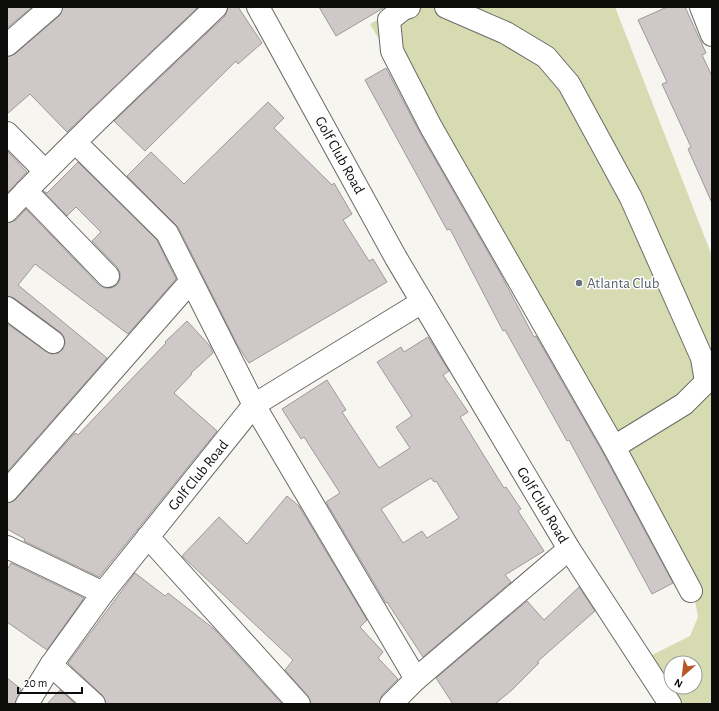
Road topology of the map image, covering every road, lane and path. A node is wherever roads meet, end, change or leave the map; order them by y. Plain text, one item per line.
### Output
1 (51, 7) edge
2 (216, 7) edge
3 (258, 7) edge
4 (409, 7) edge
5 (446, 7) edge
6 (701, 7) edge
7 (712, 35) edge
8 (7, 45) edge
9 (7, 133) edge
10 (76, 143) junction
11 (45, 171) junction
12 (26, 191) junction
13 (7, 211) edge
14 (108, 276) dead end
15 (191, 281) junction
16 (422, 302) junction
17 (7, 308) edge
18 (53, 342) dead end
19 (709, 383) edge
20 (254, 405) junction
21 (614, 447) junction
22 (7, 491) edge
23 (148, 537) junction
24 (7, 548) edge
25 (569, 549) junction
26 (691, 592) dead end
27 (103, 594) junction
28 (51, 665) junction
29 (416, 679) junction
30 (27, 704) edge
31 (94, 704) edge
32 (299, 704) edge
33 (390, 704) edge
34 (670, 704) edge

1 - 8 street
2 - 10 street
3 - 16 street, Golf Club Road
4 - 21 street
5 - 19 street
6 - 7 street
9 - 11 street
10 - 11 street
10 - 15 street
11 - 12 street
12 - 13 street
12 - 14 street
15 - 20 street
15 - 22 street
16 - 20 street, Golf Club Road
16 - 25 street, Golf Club Road
17 - 18 street
19 - 21 street
20 - 23 street, Golf Club Road
20 - 29 street
21 - 26 street
23 - 27 street, Golf Club Road
23 - 32 street
24 - 27 street
25 - 29 street
25 - 34 street, Golf Club Road
27 - 28 street, Golf Club Road
28 - 30 street, Golf Club Road
28 - 31 street
29 - 33 street

